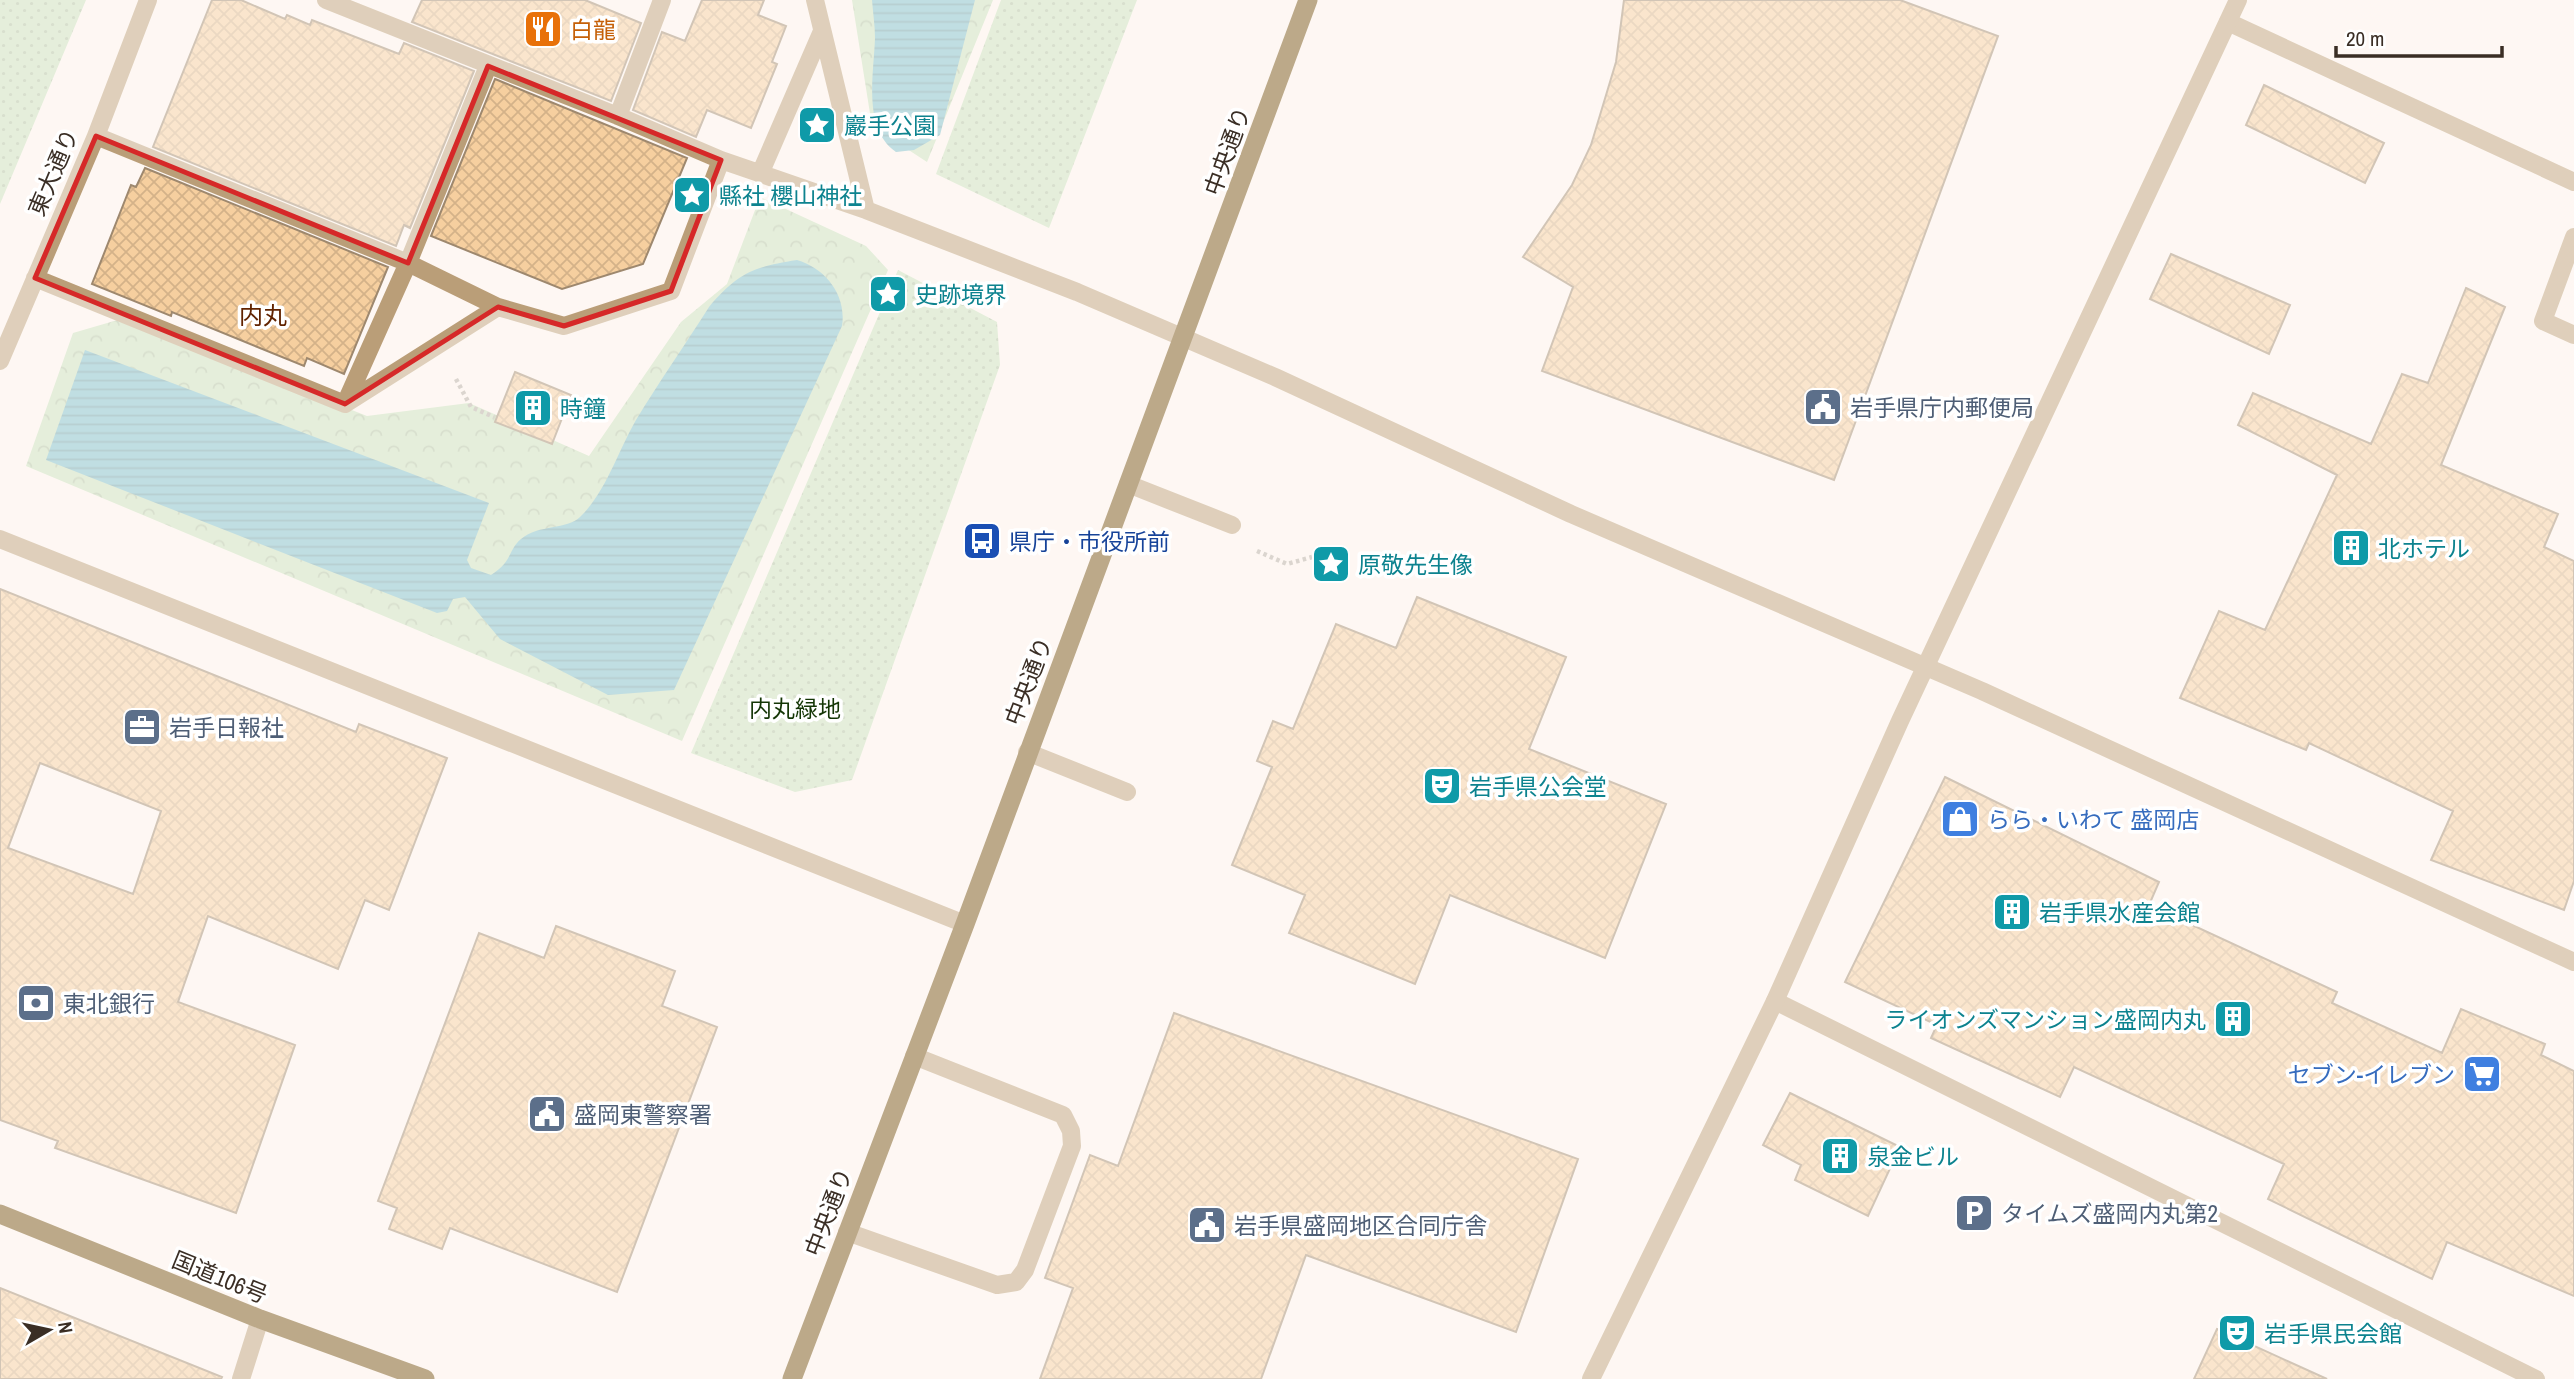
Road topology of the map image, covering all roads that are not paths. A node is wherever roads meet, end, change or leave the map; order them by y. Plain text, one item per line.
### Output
1 (148, 0) edge
2 (326, 0) edge
3 (662, 0) edge
4 (815, 0) edge
5 (1308, 0) edge
6 (2238, 0) edge
7 (2228, 22) junction
8 (822, 31) junction
9 (488, 66) junction
10 (618, 116) junction
11 (96, 136) junction
12 (721, 160) junction
13 (760, 174) junction
14 (2574, 182) edge
15 (866, 210) junction
16 (2574, 237) edge
17 (408, 263) junction
18 (34, 278) junction
19 (498, 307) junction
20 (2574, 335) edge
21 (1184, 338) junction
22 (0, 361) edge
23 (345, 404) junction
24 (1128, 484) junction
25 (1232, 525) dead end
26 (0, 539) edge
27 (1925, 667) junction
28 (1027, 752) junction
29 (1127, 792) dead end
30 (965, 924) junction
31 (2574, 962) edge
32 (1775, 1001) junction
33 (914, 1056) junction
34 (0, 1214) edge
35 (847, 1231) junction
36 (260, 1320) junction
37 (241, 1379) edge
38 (425, 1379) edge
39 (792, 1379) edge
40 (1591, 1379) edge
41 (2536, 1379) edge

1 - 11 street, 東大通り
2 - 9 street
3 - 10 street
4 - 8 street
5 - 21 highway, 中央通り
6 - 7 street
7 - 14 street
7 - 27 street
8 - 13 street
8 - 15 street
9 - 10 street
9 - 17 street
10 - 12 street
11 - 17 street
11 - 18 street, 東大通り
12 - 13 street
12 - 19 street
13 - 15 street
15 - 21 street
16 - 20 street
17 - 19 street
17 - 23 street
18 - 22 street, 東大通り
18 - 23 street
19 - 23 street
21 - 24 highway, 中央通り
21 - 27 street
24 - 25 street
24 - 28 highway, 中央通り
26 - 30 street
27 - 31 street
27 - 32 street
28 - 29 street
28 - 30 highway, 中央通り
30 - 33 highway, 中央通り
32 - 40 street
32 - 41 street
33 - 35 highway, 中央通り
33 - 35 street
34 - 36 highway, 国道106号
35 - 39 highway, 中央通り
36 - 37 street
36 - 38 highway, 国道106号

